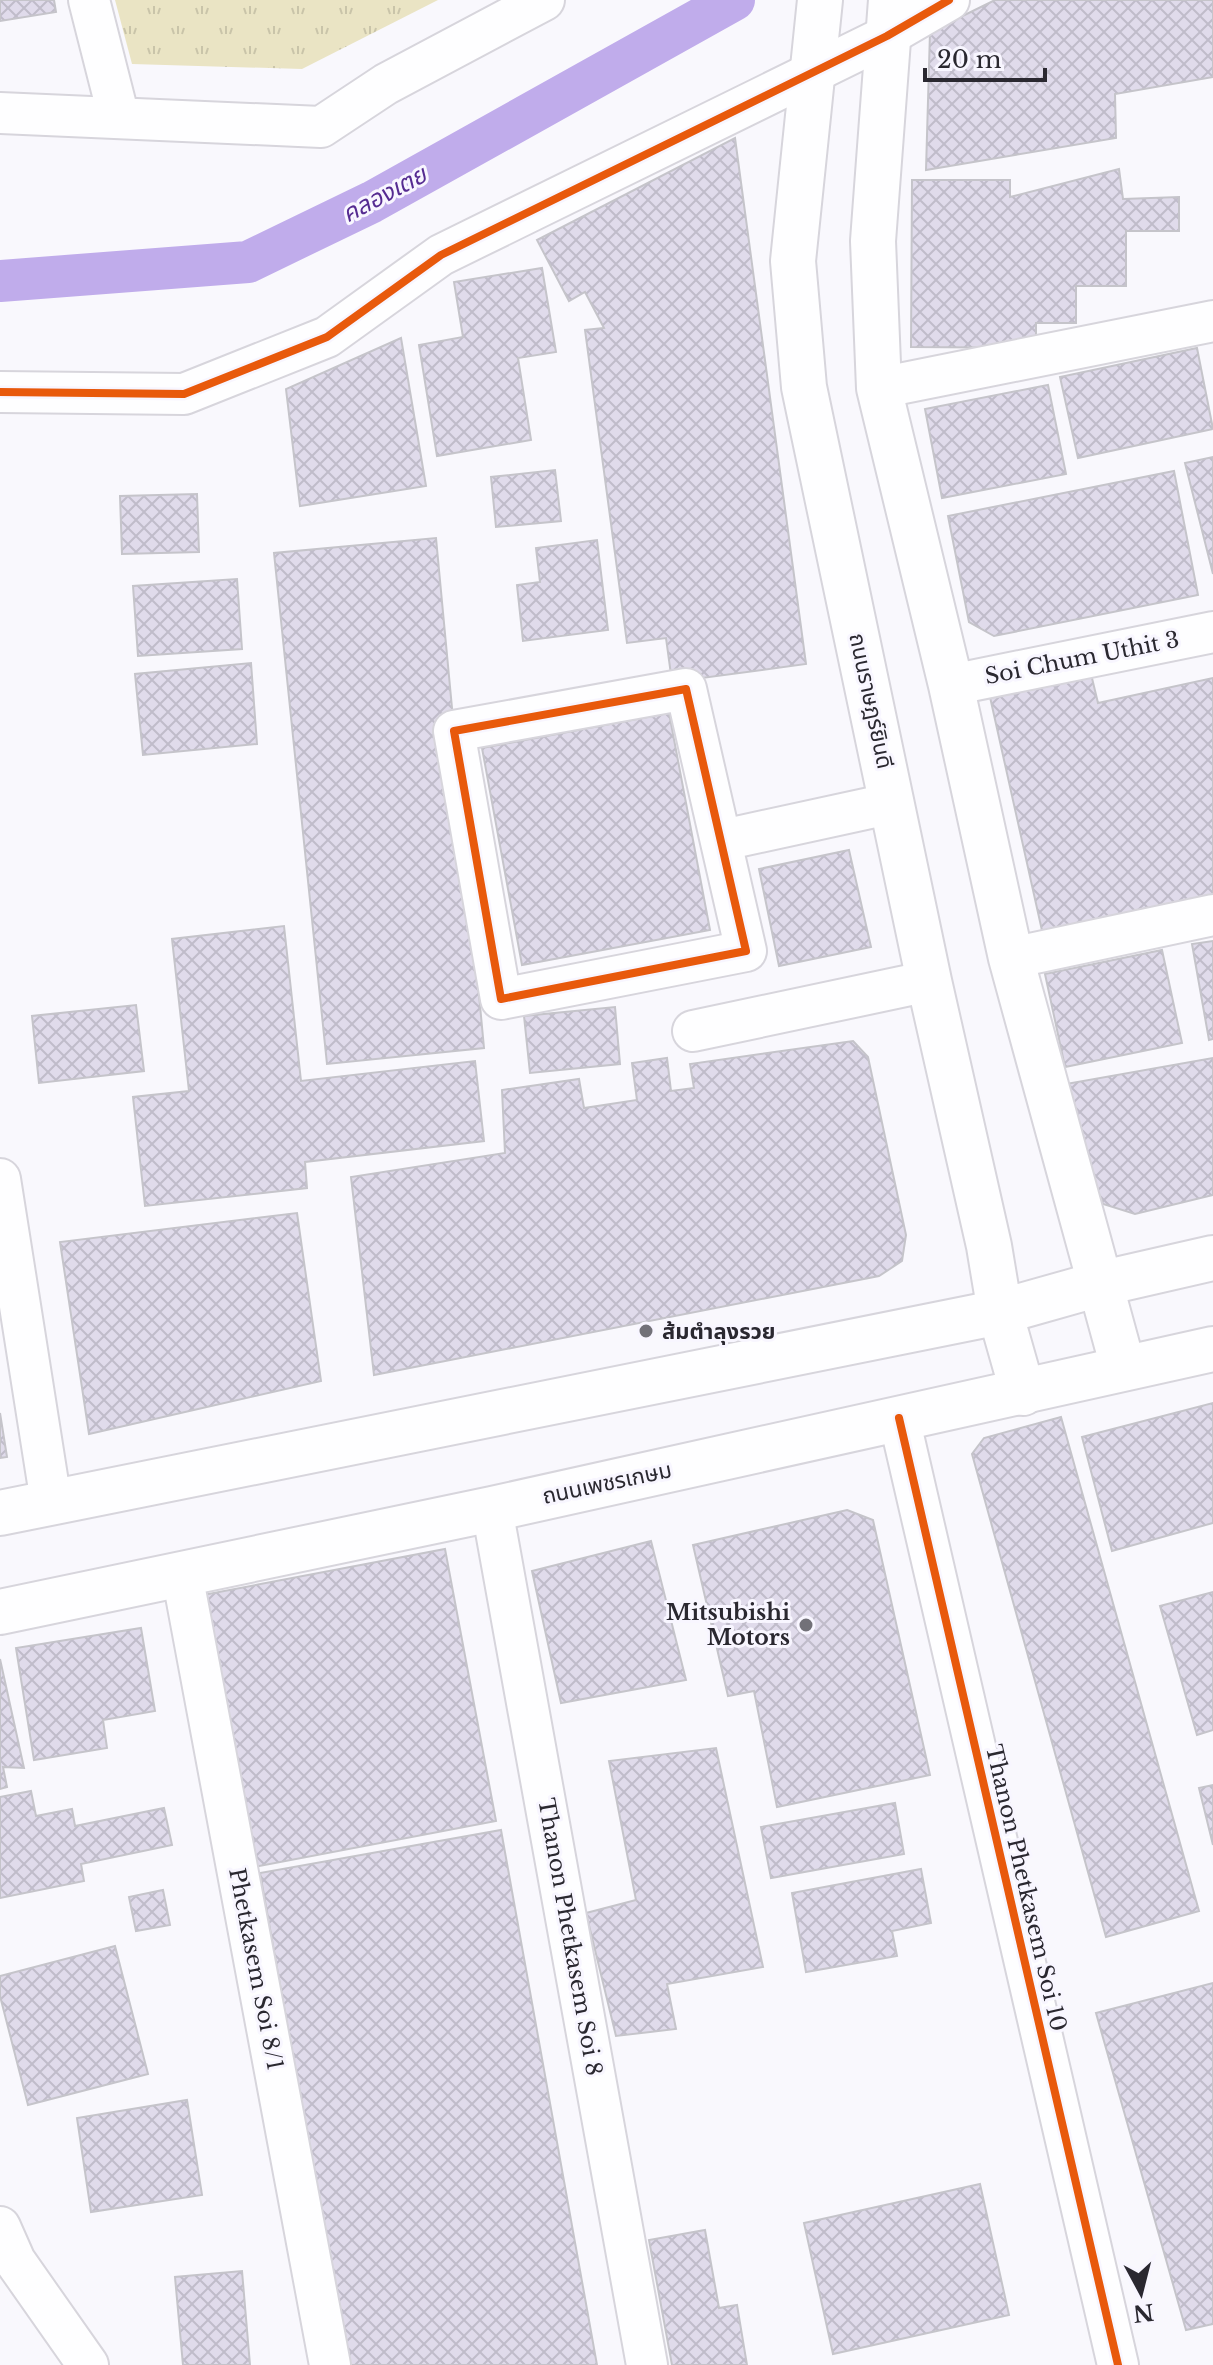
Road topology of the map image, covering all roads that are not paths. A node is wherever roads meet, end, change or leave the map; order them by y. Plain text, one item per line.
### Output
1 (89, 0) edge
2 (544, 0) edge
3 (820, 0) edge
4 (949, 0) edge
5 (889, 18) edge
6 (810, 73) junction
7 (0, 113) edge
8 (119, 118) junction
9 (1213, 321) edge
10 (879, 388) junction
11 (0, 392) edge
12 (1213, 632) edge
13 (951, 685) junction
14 (893, 803) junction
15 (723, 840) junction
16 (1213, 915) edge
17 (1011, 958) junction
18 (929, 981) junction
19 (693, 1031) dead end
20 (0, 1179) edge
21 (1213, 1258) edge
22 (1099, 1284) junction
23 (1000, 1312) junction
24 (1213, 1349) edge
25 (1123, 1367) junction
26 (1023, 1393) junction
27 (899, 1418) junction
28 (51, 1502) junction
29 (492, 1509) junction
30 (0, 1513) edge
31 (182, 1574) junction
32 (0, 1612) edge
33 (0, 2227) edge
34 (88, 2365) edge
35 (330, 2365) edge
36 (647, 2365) edge
37 (1118, 2365) edge

1 - 8 street
2 - 8 street
3 - 6 main road, ถนนราษฎร์ยินดี
4 - 5 street
5 - 6 street
5 - 10 main road
6 - 11 street
6 - 14 main road, ถนนราษฎร์ยินดี
7 - 8 street
9 - 10 street
10 - 13 main road
12 - 13 street, Soi Chum Uthit 3
13 - 17 main road
14 - 15 street
14 - 18 main road, ถนนราษฎร์ยินดี
15 - 15 street
16 - 17 street
17 - 22 main road
18 - 19 street
18 - 23 main road, ถนนราษฎร์ยินดี
20 - 28 street
21 - 22 main road
22 - 23 main road
22 - 25 main road
23 - 26 main road, ถนนราษฎร์ยินดี
23 - 28 main road
24 - 25 main road, ถนนเพชรเกษม
25 - 26 main road, ถนนเพชรเกษม
26 - 27 main road, ถนนเพชรเกษม
27 - 29 main road, ถนนเพชรเกษม
27 - 37 street, Thanon Phetkasem Soi 10
28 - 30 main road
29 - 31 main road, ถนนเพชรเกษม
29 - 36 street, Thanon Phetkasem Soi 8
31 - 32 main road, ถนนเพชรเกษม
31 - 35 street, Phetkasem Soi 8/1
33 - 34 street

